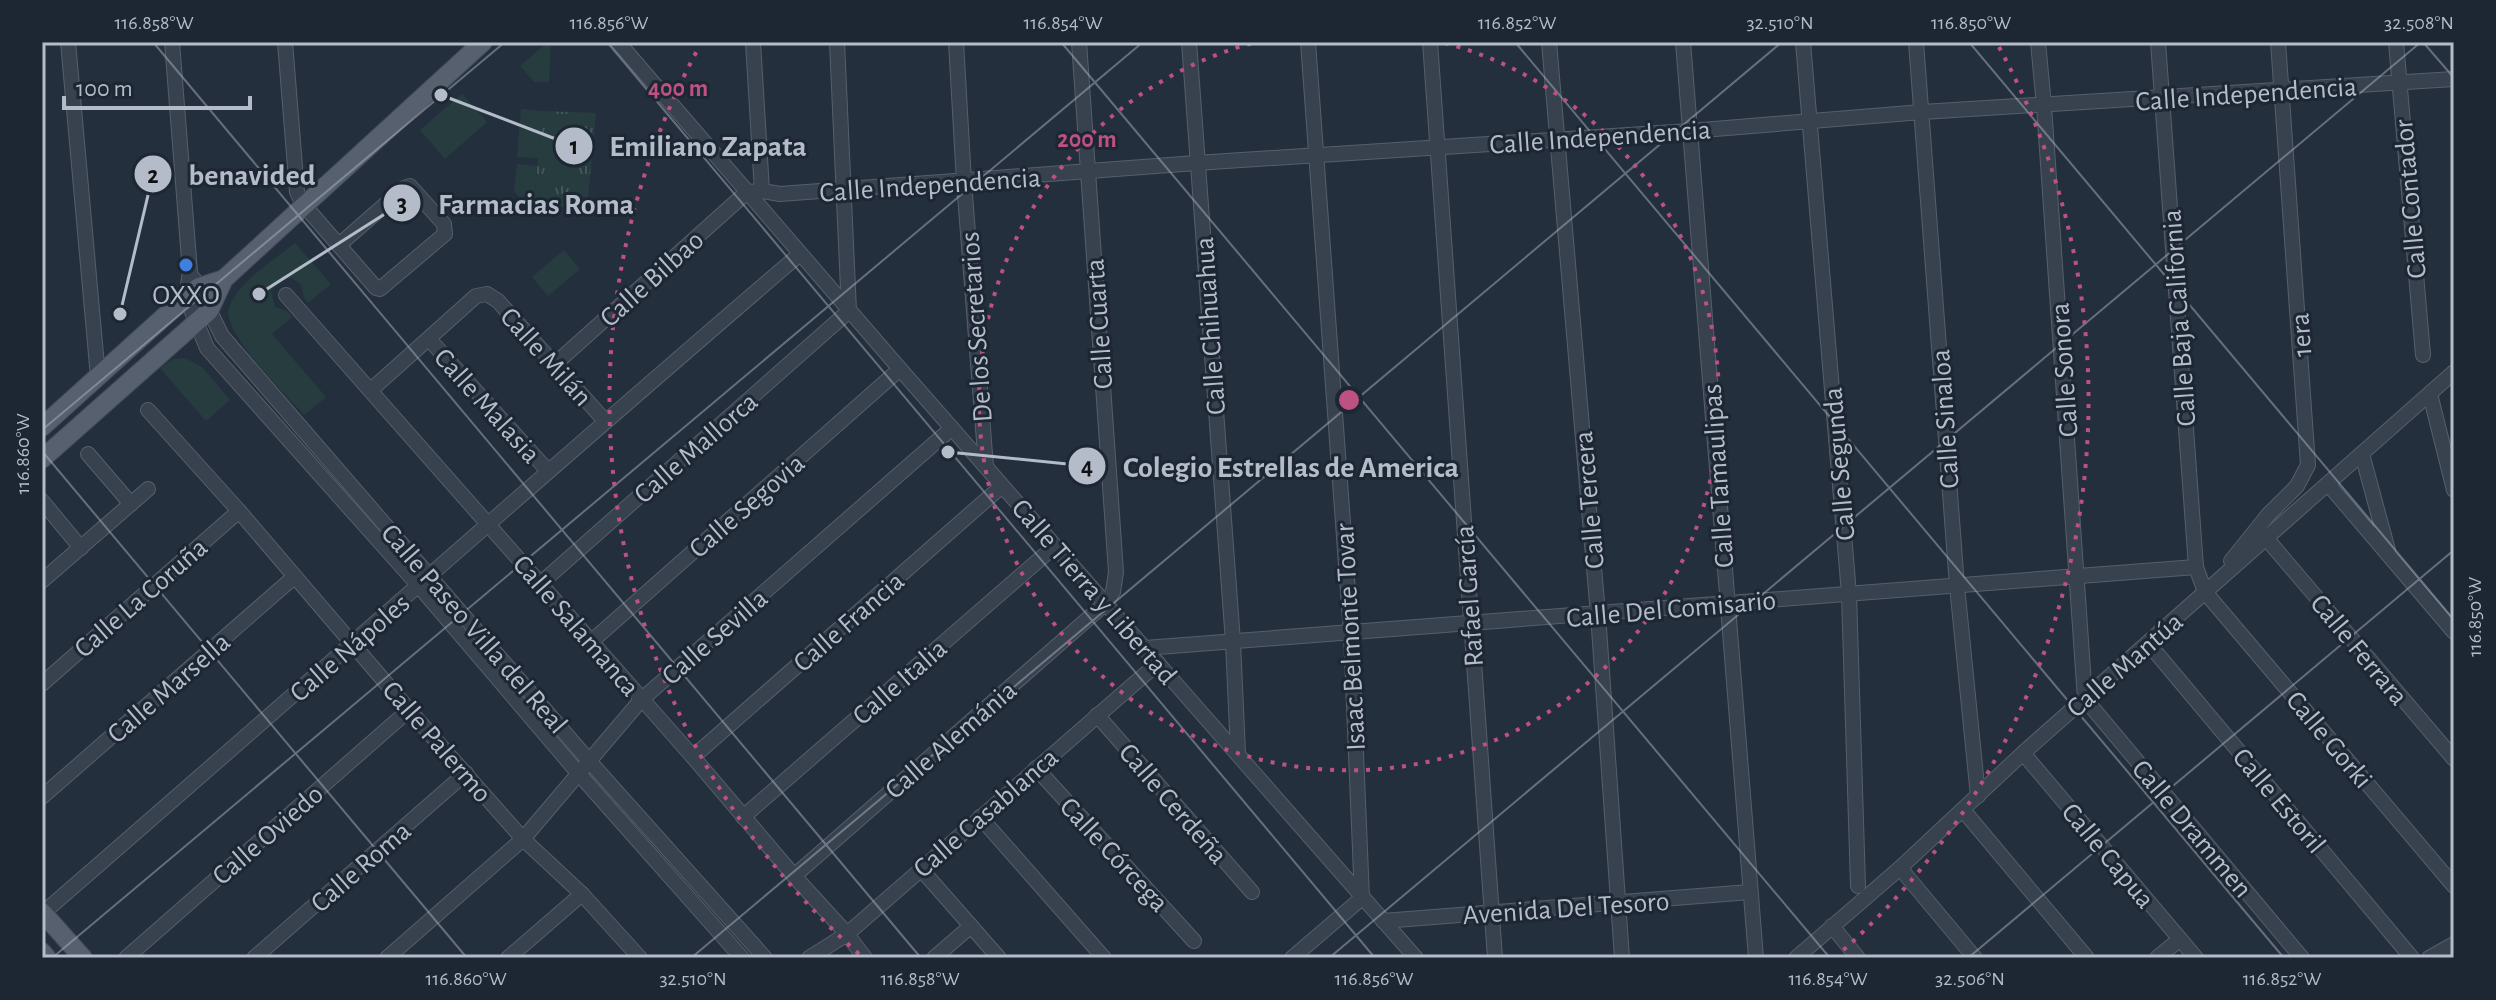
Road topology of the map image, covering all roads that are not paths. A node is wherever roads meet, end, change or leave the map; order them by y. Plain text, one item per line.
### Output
1 (68, 42) edge
2 (172, 42) edge
3 (285, 42) edge
4 (483, 42) edge
5 (618, 42) edge
6 (753, 42) edge
7 (837, 42) edge
8 (956, 42) edge
9 (1079, 42) edge
10 (1189, 42) edge
11 (1308, 42) edge
12 (1430, 42) edge
13 (1549, 42) edge
14 (1683, 42) edge
15 (1803, 42) edge
16 (1916, 42) edge
17 (2038, 42) edge
18 (2158, 42) edge
19 (2278, 42) edge
20 (2396, 42) edge
21 (2454, 79) edge
22 (2398, 83) junction
23 (2282, 90) junction
24 (2162, 98) junction
25 (2044, 106) junction
26 (1922, 112) junction
27 (1810, 121) junction
28 (1690, 131) junction
29 (1556, 138) junction
30 (1438, 147) junction
31 (1316, 155) junction
32 (1196, 163) junction
33 (1088, 173) junction
34 (964, 182) junction
35 (845, 189) junction
36 (754, 191) junction
37 (303, 204) junction
38 (339, 245) junction
39 (800, 254) junction
40 (224, 279) junction
41 (192, 285) junction
42 (286, 295) dead end
43 (849, 311) junction
44 (202, 317) junction
45 (429, 339) junction
46 (2423, 355) dead end
47 (555, 364) junction
48 (900, 369) junction
49 (98, 377) junction
50 (2450, 380) edge
51 (372, 389) junction
52 (2430, 394) junction
53 (148, 410) dead end
54 (605, 421) junction
55 (42, 427) edge
56 (952, 428) junction
57 (88, 454) dead end
58 (2362, 454) junction
59 (42, 459) edge
60 (986, 467) junction
61 (548, 471) junction
62 (2328, 484) junction
63 (1002, 486) junction
64 (148, 489) dead end
65 (2454, 490) edge
66 (42, 501) edge
67 (131, 504) junction
68 (239, 511) junction
69 (489, 524) junction
70 (2266, 538) junction
71 (1055, 546) junction
72 (81, 548) junction
73 (2390, 555) junction
74 (2196, 567) junction
75 (2077, 576) junction
76 (294, 577) junction
77 (42, 581) edge
78 (425, 581) junction
79 (541, 583) junction
80 (1957, 586) junction
81 (2205, 592) junction
82 (1849, 594) junction
83 (1106, 603) junction
84 (1727, 604) junction
85 (1598, 614) junction
86 (1470, 624) junction
87 (2454, 632) edge
88 (1351, 633) junction
89 (592, 641) junction
90 (1233, 642) junction
91 (354, 643) junction
92 (2148, 643) junction
93 (1145, 648) junction
94 (1158, 663) junction
95 (42, 684) edge
96 (2085, 699) junction
97 (641, 700) junction
98 (409, 710) junction
99 (1097, 715) junction
100 (1238, 753) junction
101 (2023, 753) junction
102 (693, 757) junction
103 (2454, 759) edge
104 (590, 762) junction
105 (1036, 768) junction
106 (466, 773) junction
107 (579, 774) junction
108 (1978, 796) junction
109 (42, 797) edge
110 (1963, 810) junction
111 (743, 817) junction
112 (980, 817) junction
113 (523, 839) junction
114 (920, 868) junction
115 (1900, 868) junction
116 (794, 876) junction
117 (1858, 886) dead end
118 (2454, 886) edge
119 (1252, 892) dead end
120 (1750, 892) junction
121 (582, 894) junction
122 (1362, 898) junction
123 (1618, 904) junction
124 (42, 912) edge
125 (1493, 912) junction
126 (1383, 921) junction
127 (971, 926) junction
128 (1832, 926) junction
129 (847, 934) junction
130 (2180, 939) junction
131 (1194, 941) dead end
132 (2454, 944) edge
133 (42, 952) edge
134 (635, 956) edge
135 (1299, 956) edge
136 (47, 958) edge
137 (83, 958) edge
138 (126, 958) edge
139 (254, 958) edge
140 (387, 958) edge
141 (508, 958) edge
142 (742, 958) edge
143 (765, 958) edge
144 (809, 958) edge
145 (865, 958) edge
146 (934, 958) edge
147 (999, 958) edge
148 (1104, 958) edge
149 (1416, 958) edge
150 (1495, 958) edge
151 (1622, 958) edge
152 (1756, 958) edge
153 (1796, 958) edge
154 (1858, 958) edge
155 (1975, 958) edge
156 (2087, 958) edge
157 (2157, 958) edge
158 (2196, 958) edge
159 (2302, 958) edge
160 (2412, 958) edge
161 (2429, 958) edge

1 - 49 street
2 - 41 street, Calle Paseo Villa del Real
3 - 37 street
4 - 37 main road
5 - 36 street, Calle Tierra y Libertad
6 - 36 street
7 - 35 street
8 - 34 street, De los Secretarios
9 - 33 street, Calle Cuarta
10 - 32 street, Calle Chihuahua
11 - 31 street, Isaac Belmonte Tovar
12 - 30 street, Rafael García
13 - 29 street, Calle Tercera
14 - 28 street, Calle Tamaulipas
15 - 27 street, Calle Segunda
16 - 26 street, Calle Sinaloa
17 - 25 street, Calle Sonora
18 - 24 street, Calle Baja California
19 - 23 street, 1era
20 - 22 street, Calle Contador
21 - 22 street, Calle Independencia
22 - 23 street, Calle Independencia
22 - 46 street, Calle Contador
23 - 24 street, Calle Independencia
23 - 81 street, 1era
24 - 25 street, Calle Independencia
24 - 74 street, Calle Baja California
25 - 26 street, Calle Independencia
25 - 75 street, Calle Sonora
26 - 27 street, Calle Independencia
26 - 80 street, Calle Sinaloa
27 - 28 street, Calle Independencia
27 - 82 street, Calle Segunda
28 - 29 street, Calle Independencia
28 - 84 street, Calle Tamaulipas
29 - 30 street, Calle Independencia
29 - 85 street, Calle Tercera
30 - 31 street, Calle Independencia
30 - 86 street, Rafael García
31 - 32 street, Calle Independencia
31 - 88 street, Isaac Belmonte Tovar
32 - 33 street, Calle Independencia
32 - 90 street, Calle Chihuahua
33 - 34 street, Calle Independencia
33 - 83 street, Calle Cuarta
34 - 35 street, Calle Independencia
34 - 60 street, De los Secretarios
35 - 36 street, Calle Independencia
35 - 43 street
36 - 39 street, Calle Tierra y Libertad
36 - 47 street, Calle Bilbao
37 - 38 street
37 - 40 main road
38 - 38 street
39 - 43 street, Calle Tierra y Libertad
39 - 54 street, Calle Nápoles
40 - 41 main road
40 - 44 main road
41 - 44 street, Calle Paseo Villa del Real
41 - 49 main road
42 - 51 street, Calle Salamanca
43 - 48 street, Calle Tierra y Libertad
43 - 79 street, Calle Mallorca
44 - 59 main road
44 - 78 street, Calle Paseo Villa del Real
45 - 47 street, Calle Milán
45 - 51 street
45 - 61 street, Calle Malasia
47 - 54 street, Calle Milán
48 - 56 street, Calle Tierra y Libertad
48 - 89 street, Calle Segovia
49 - 55 main road
50 - 52 street, Calle Mantúa
51 - 69 street, Calle Salamanca
52 - 58 street, Calle Mantúa
52 - 65 street
53 - 68 street, Calle Palermo
54 - 61 street, Calle Nápoles
56 - 60 street, Calle Tierra y Libertad
56 - 97 street, Calle Sevilla
57 - 67 street
58 - 62 street, Calle Mantúa
58 - 73 street
60 - 63 street, Calle Tierra y Libertad
61 - 69 street, Calle Nápoles
62 - 70 street, Calle Mantúa
62 - 73 street
63 - 71 street, Calle Tierra y Libertad
63 - 102 street, Calle Francia
64 - 67 street
66 - 72 street
67 - 72 street
68 - 76 street, Calle Palermo
68 - 95 street, Calle La Coruña
69 - 78 street, Calle Nápoles
69 - 79 street, Calle Salamanca
70 - 81 street, Calle Mantúa
70 - 103 street, Calle Ferrara
71 - 83 street, Calle Tierra y Libertad
71 - 111 street, Calle Italia
72 - 77 street
73 - 87 street
74 - 75 street, Calle Del Comisario
74 - 81 street, Calle Baja California
75 - 80 street, Calle Del Comisario
75 - 96 street, Calle Sonora
76 - 91 street, Calle Palermo
76 - 109 street, Calle Marsella
78 - 91 street, Calle Nápoles
78 - 104 street, Calle Paseo Villa del Real
78 - 107 street, Calle Paseo Villa del Real
79 - 89 street, Calle Salamanca
80 - 82 street, Calle Del Comisario
80 - 108 street, Calle Sinaloa
81 - 92 street, Calle Mantúa
81 - 118 street, Calle Gorki
82 - 84 street, Calle Del Comisario
82 - 117 street, Calle Segunda
83 - 93 street, Calle Tierra y Libertad
83 - 116 street, Calle Alemánia
84 - 85 street, Calle Del Comisario
84 - 120 street, Calle Tamaulipas
85 - 86 street, Calle Del Comisario
85 - 123 street, Calle Tercera
86 - 88 street, Calle Del Comisario
86 - 125 street, Rafael García
88 - 90 street, Calle Del Comisario
88 - 122 street, Isaac Belmonte Tovar
89 - 97 street, Calle Salamanca
90 - 93 street, Calle Del Comisario
90 - 100 street, Calle Chihuahua
91 - 98 street, Calle Palermo
91 - 124 street, Calle Nápoles
92 - 96 street, Calle Mantúa
92 - 160 street, Calle Estoril
93 - 94 street, Calle Tierra y Libertad
94 - 99 street, Calle Casablanca
94 - 100 street, Calle Tierra y Libertad
96 - 101 street, Calle Mantúa
96 - 159 street, Calle Drammen
97 - 102 street, Calle Salamanca
97 - 104 street, Calle Sevilla
98 - 106 street, Calle Palermo
98 - 138 street, Calle Oviedo
99 - 105 street, Calle Casablanca
99 - 119 street, Calle Cerdeña
100 - 122 street, Calle Tierra y Libertad
101 - 108 street, Calle Mantúa
101 - 130 street, Calle Capua
102 - 111 street, Calle Salamanca
104 - 107 street, Calle Sevilla
104 - 143 street, Calle Paseo Villa del Real
105 - 112 street, Calle Casablanca
105 - 131 street, Calle Córcega
106 - 113 street, Calle Palermo
106 - 139 street, Calle Roma
107 - 113 street, Calle Sevilla
107 - 142 street, Calle Paseo Villa del Real
108 - 110 street, Calle Mantúa
110 - 115 street, Calle Mantúa
110 - 156 street
111 - 116 street, Calle Salamanca
112 - 114 street, Calle Casablanca
112 - 148 street
113 - 121 street, Calle Palermo
113 - 140 street, Calle Sevilla
114 - 127 street
114 - 129 street, Calle Casablanca
115 - 128 street, Calle Mantúa
115 - 155 street
116 - 129 street, Calle Salamanca
120 - 123 street, Avenida Del Tesoro
120 - 152 street, Calle Tamaulipas
121 - 134 street, Calle Palermo
121 - 141 street
122 - 126 street, Calle Tierra y Libertad
122 - 135 street
123 - 125 street, Avenida Del Tesoro
123 - 151 street, Calle Tercera
124 - 137 main road
125 - 126 street, Avenida Del Tesoro
125 - 150 street, Rafael García
126 - 149 street, Calle Tierra y Libertad
127 - 146 street
127 - 147 street
128 - 153 street, Calle Mantúa
128 - 154 street
129 - 144 street, Calle Casablanca
129 - 145 street, Calle Salamanca
130 - 157 street
130 - 158 street, Calle Capua
132 - 161 street
133 - 136 main road

